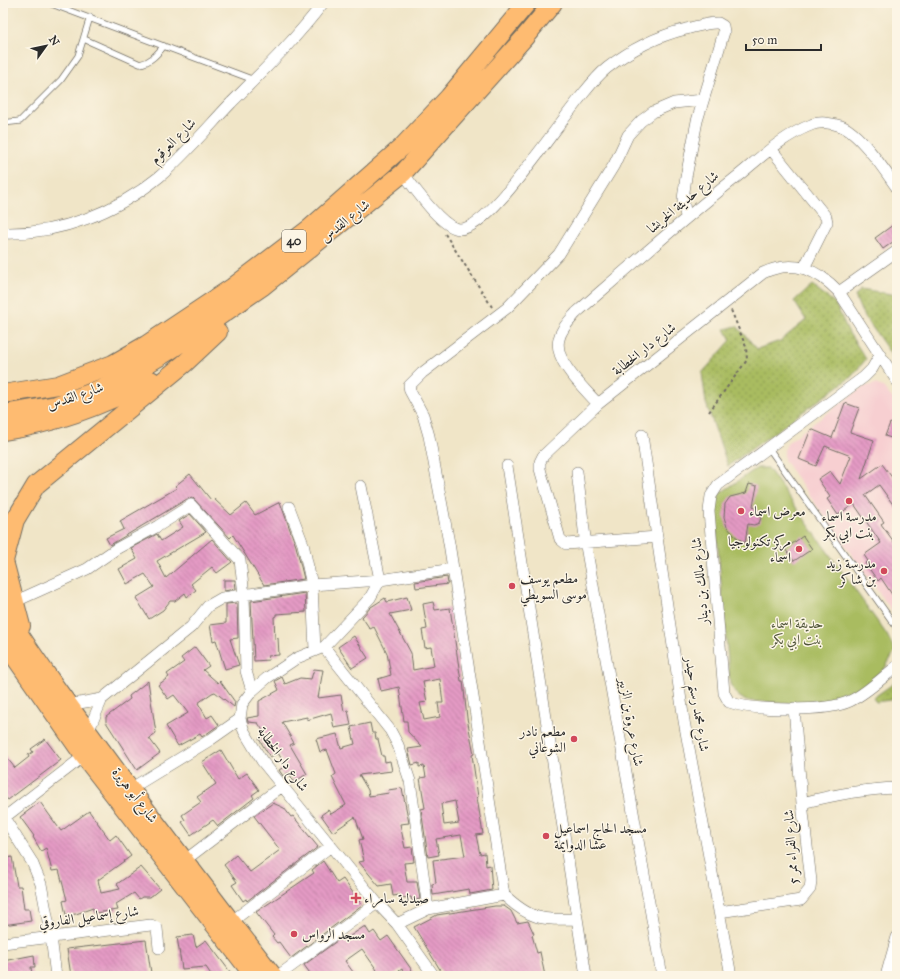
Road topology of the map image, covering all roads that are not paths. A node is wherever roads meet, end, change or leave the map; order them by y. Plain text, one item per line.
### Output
1 (49, 3) edge
2 (323, 3) edge
3 (527, 3) edge
4 (553, 3) edge
5 (90, 17) junction
6 (84, 39) junction
7 (164, 46) junction
8 (254, 80) junction
9 (703, 100) junction
10 (3, 123) edge
11 (771, 149) junction
12 (403, 172) junction
13 (897, 188) edge
14 (686, 217) junction
15 (3, 233) edge
16 (897, 252) edge
17 (804, 268) junction
18 (262, 286) junction
19 (839, 292) junction
20 (218, 332) junction
21 (880, 355) junction
22 (897, 381) edge
23 (3, 394) edge
24 (598, 404) junction
25 (3, 414) edge
26 (3, 431) edge
27 (642, 435) dead end
28 (768, 447) junction
29 (507, 466) dead end
30 (577, 472) dead end
31 (361, 486) dead end
32 (290, 507) dead end
33 (657, 537) junction
34 (586, 543) junction
35 (453, 569) junction
36 (380, 580) junction
37 (312, 585) junction
38 (244, 595) junction
39 (8, 605) edge
40 (897, 628) edge
41 (3, 640) edge
42 (319, 648) junction
43 (897, 666) edge
44 (252, 691) junction
45 (102, 699) junction
46 (68, 705) junction
47 (794, 708) junction
48 (240, 719) junction
49 (88, 732) junction
50 (84, 756) junction
51 (282, 786) junction
52 (897, 788) edge
53 (130, 789) junction
54 (802, 803) junction
55 (4, 816) edge
56 (331, 846) junction
57 (184, 861) junction
58 (504, 895) junction
59 (204, 900) junction
60 (377, 903) junction
61 (428, 909) junction
62 (719, 912) junction
63 (577, 919) junction
64 (223, 920) junction
65 (397, 924) junction
66 (52, 937) junction
67 (3, 943) edge
68 (896, 943) edge
69 (159, 948) dead end
70 (56, 976) edge
71 (254, 976) edge
72 (273, 976) edge
73 (278, 976) edge
74 (434, 976) edge
75 (586, 976) edge
76 (662, 976) edge
77 (731, 976) edge
78 (886, 976) edge

1 - 5 lane
2 - 8 street, شارع العرقوم
3 - 23 highway, شارع القدس / 40
4 - 12 highway, شارع القدس / 40
5 - 6 lane
5 - 7 lane
6 - 7 lane
6 - 10 lane
7 - 8 lane
8 - 15 street, شارع العرقوم
9 - 12 street
9 - 14 street
9 - 35 street
11 - 13 street, شارع حديثة الخريشا
11 - 14 street, شارع حديثة الخريشا
11 - 17 street
12 - 18 highway, شارع القدس / 40
14 - 24 street, شارع حديثة الخريشا
16 - 19 street
17 - 19 street, شارع دار الخطابة
17 - 24 street, شارع دار الخطابة
18 - 20 highway
18 - 25 highway, شارع القدس / 40
19 - 21 street, شارع دار الخطابة
20 - 26 highway
20 - 39 highway, شارع أبو هريرة
21 - 22 street, شارع دار الخطابة
21 - 28 street, شارع مالك بن دينار
24 - 34 street, شارع دار الخطابة
27 - 33 street, شارع محمد رستم حيدر
28 - 40 lane
28 - 47 street, شارع مالك بن دينار
29 - 63 street
30 - 34 street, شارع عروة بن الزبير
31 - 36 street
32 - 37 street
33 - 34 street, شارع دار الخطابة
33 - 62 street, شارع محمد رستم حيدر
34 - 76 street, شارع عروة بن الزبير
35 - 36 street
35 - 58 street
36 - 37 street
36 - 42 street, شارع دار الخطابة
37 - 38 street
37 - 42 street
38 - 39 street
38 - 44 street
38 - 45 street
39 - 46 highway, شارع أبو هريرة
41 - 50 highway, شارع أبو هريرة
42 - 44 street, شارع دار الخطابة
42 - 61 street
43 - 47 street, شارع مالك بن دينار
44 - 48 street, شارع دار الخطابة
45 - 46 street
45 - 49 street
46 - 49 highway, شارع أبو هريرة
47 - 54 street
48 - 51 street, شارع دار الخطابة
48 - 53 street
49 - 53 highway, شارع أبو هريرة
50 - 55 street
50 - 59 highway, شارع أبو هريرة
51 - 56 street, شارع دار الخطابة
51 - 57 street
52 - 54 street, شارع الفراء ممر 5
53 - 57 highway, شارع أبو هريرة
54 - 62 street, شارع الفراء ممر 5
55 - 66 street
56 - 60 street, شارع دار الخطابة
56 - 64 street
57 - 59 highway, شارع أبو هريرة
58 - 61 street
58 - 63 street
59 - 64 highway, شارع أبو هريرة
60 - 65 street, شارع دار الخطابة
60 - 73 street
61 - 65 street
62 - 77 street, شارع محمد رستم حيدر
63 - 75 street
64 - 71 highway, شارع أبو هريرة
64 - 72 highway, شارع أبو هريرة
65 - 74 street, شارع دار الخطابة
66 - 67 street, شارع إسماعيل الفاروقي
66 - 69 street, شارع إسماعيل الفاروقي
66 - 70 street
68 - 78 street

